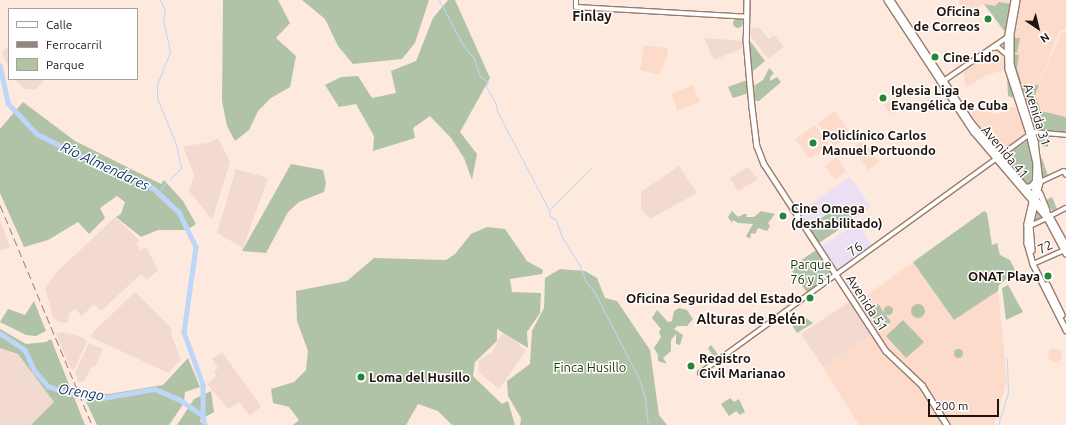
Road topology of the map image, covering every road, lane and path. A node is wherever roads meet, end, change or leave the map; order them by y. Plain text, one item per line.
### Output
1 (576, 0) edge
2 (747, 0) edge
3 (887, 0) edge
4 (891, 0) edge
5 (1014, 0) edge
6 (1017, 0) edge
7 (747, 17) junction
8 (1009, 36) junction
9 (991, 48) junction
10 (1008, 54) junction
11 (943, 82) junction
12 (1030, 133) junction
13 (1066, 135) edge
14 (998, 158) junction
15 (1065, 173) edge
16 (1038, 181) junction
17 (1025, 186) junction
18 (1039, 191) junction
19 (1035, 201) junction
20 (1066, 208) edge
21 (1048, 217) junction
22 (1030, 226) junction
23 (1066, 249) edge
24 (1035, 264) junction
25 (836, 275) junction
26 (1066, 323) edge
27 (1066, 330) edge
28 (700, 373) dead end
29 (947, 425) edge

1 - 7 street
2 - 7 main road, Avenida 51
3 - 11 main road, Avenida 41
4 - 11 main road, Avenida 41
5 - 8 main road, Avenida 31
6 - 8 main road, Avenida 31
7 - 25 main road, Avenida 51
8 - 9 street
8 - 10 main road, Avenida 31
9 - 10 street
9 - 11 street
10 - 12 main road, Avenida 31
11 - 14 main road, Avenida 41
12 - 13 street
12 - 14 street, 76
12 - 16 main road, Avenida 31
14 - 17 main road, Avenida 41
14 - 19 main road, Avenida 41
14 - 25 street, 76
15 - 16 street
16 - 17 main road
16 - 18 main road, Avenida 31
16 - 19 main road, Avenida 31
17 - 19 main road, Avenida 41
18 - 19 main road, Avenida 31
18 - 21 main road
19 - 21 main road
19 - 22 main road
19 - 24 main road
20 - 21 street
21 - 22 street
21 - 23 main road
22 - 24 main road
23 - 24 street, 72
24 - 26 main road
24 - 27 main road
25 - 28 street, 76
25 - 29 main road, Avenida 51

